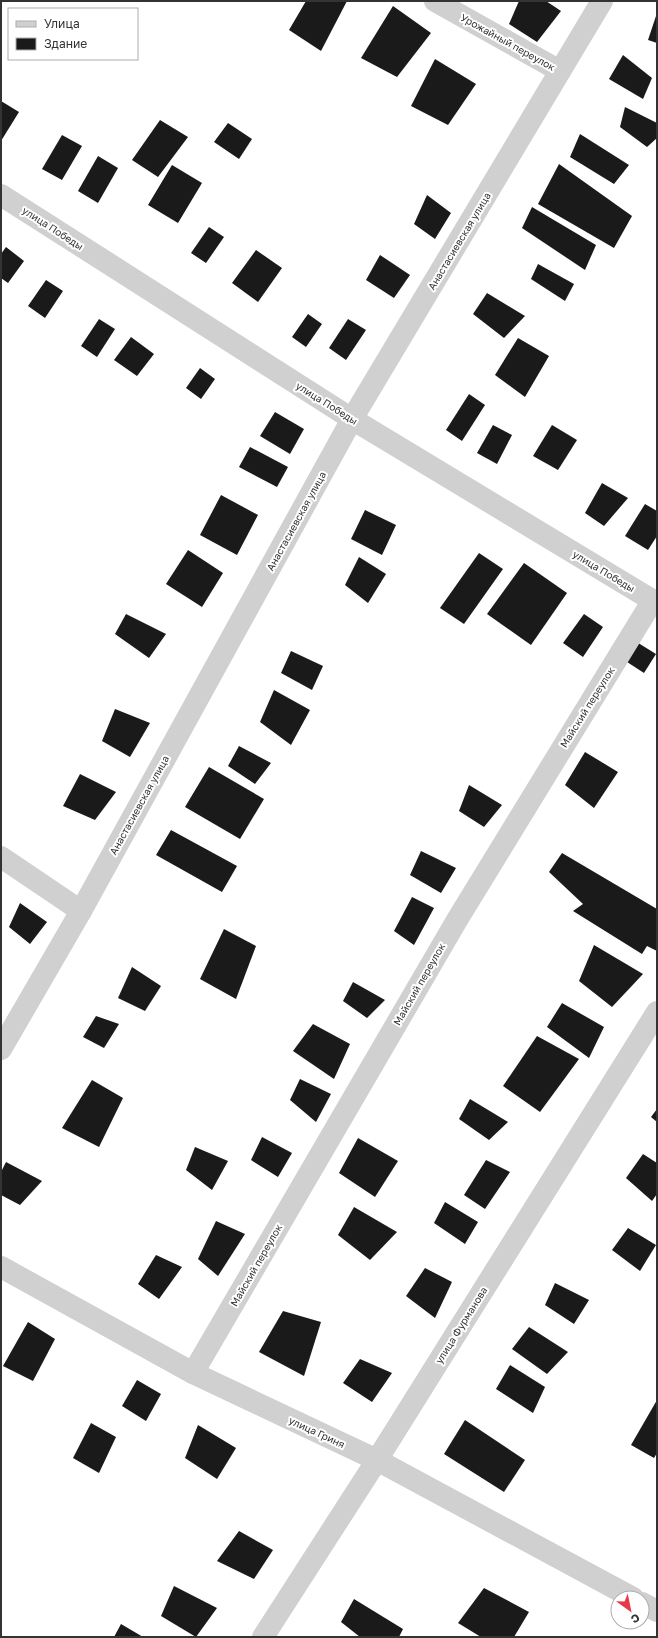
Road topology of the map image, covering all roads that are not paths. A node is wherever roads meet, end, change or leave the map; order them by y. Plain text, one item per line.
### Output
1 (435, 1) edge
2 (602, 1) edge
3 (560, 71) junction
4 (1, 195) edge
5 (352, 419) junction
6 (655, 602) edge
7 (1, 858) edge
8 (81, 911) junction
9 (657, 1012) edge
10 (1, 1049) edge
11 (1, 1267) edge
12 (193, 1373) junction
13 (377, 1460) junction
14 (618, 1590) edge
15 (263, 1637) edge

1 - 3 street, Урожайный переулок
2 - 3 street, Анастасиевская улица
3 - 5 street, Анастасиевская улица
4 - 5 street, улица Победы
5 - 6 street, улица Победы
5 - 8 street, Анастасиевская улица
6 - 12 street, Майский переулок
7 - 8 street
8 - 10 street, Анастасиевская улица
9 - 13 street, улица Фурманова
11 - 12 street, улица Гриня
12 - 13 street, улица Гриня
13 - 14 street, улица Гриня
13 - 15 street, улица Фурманова

